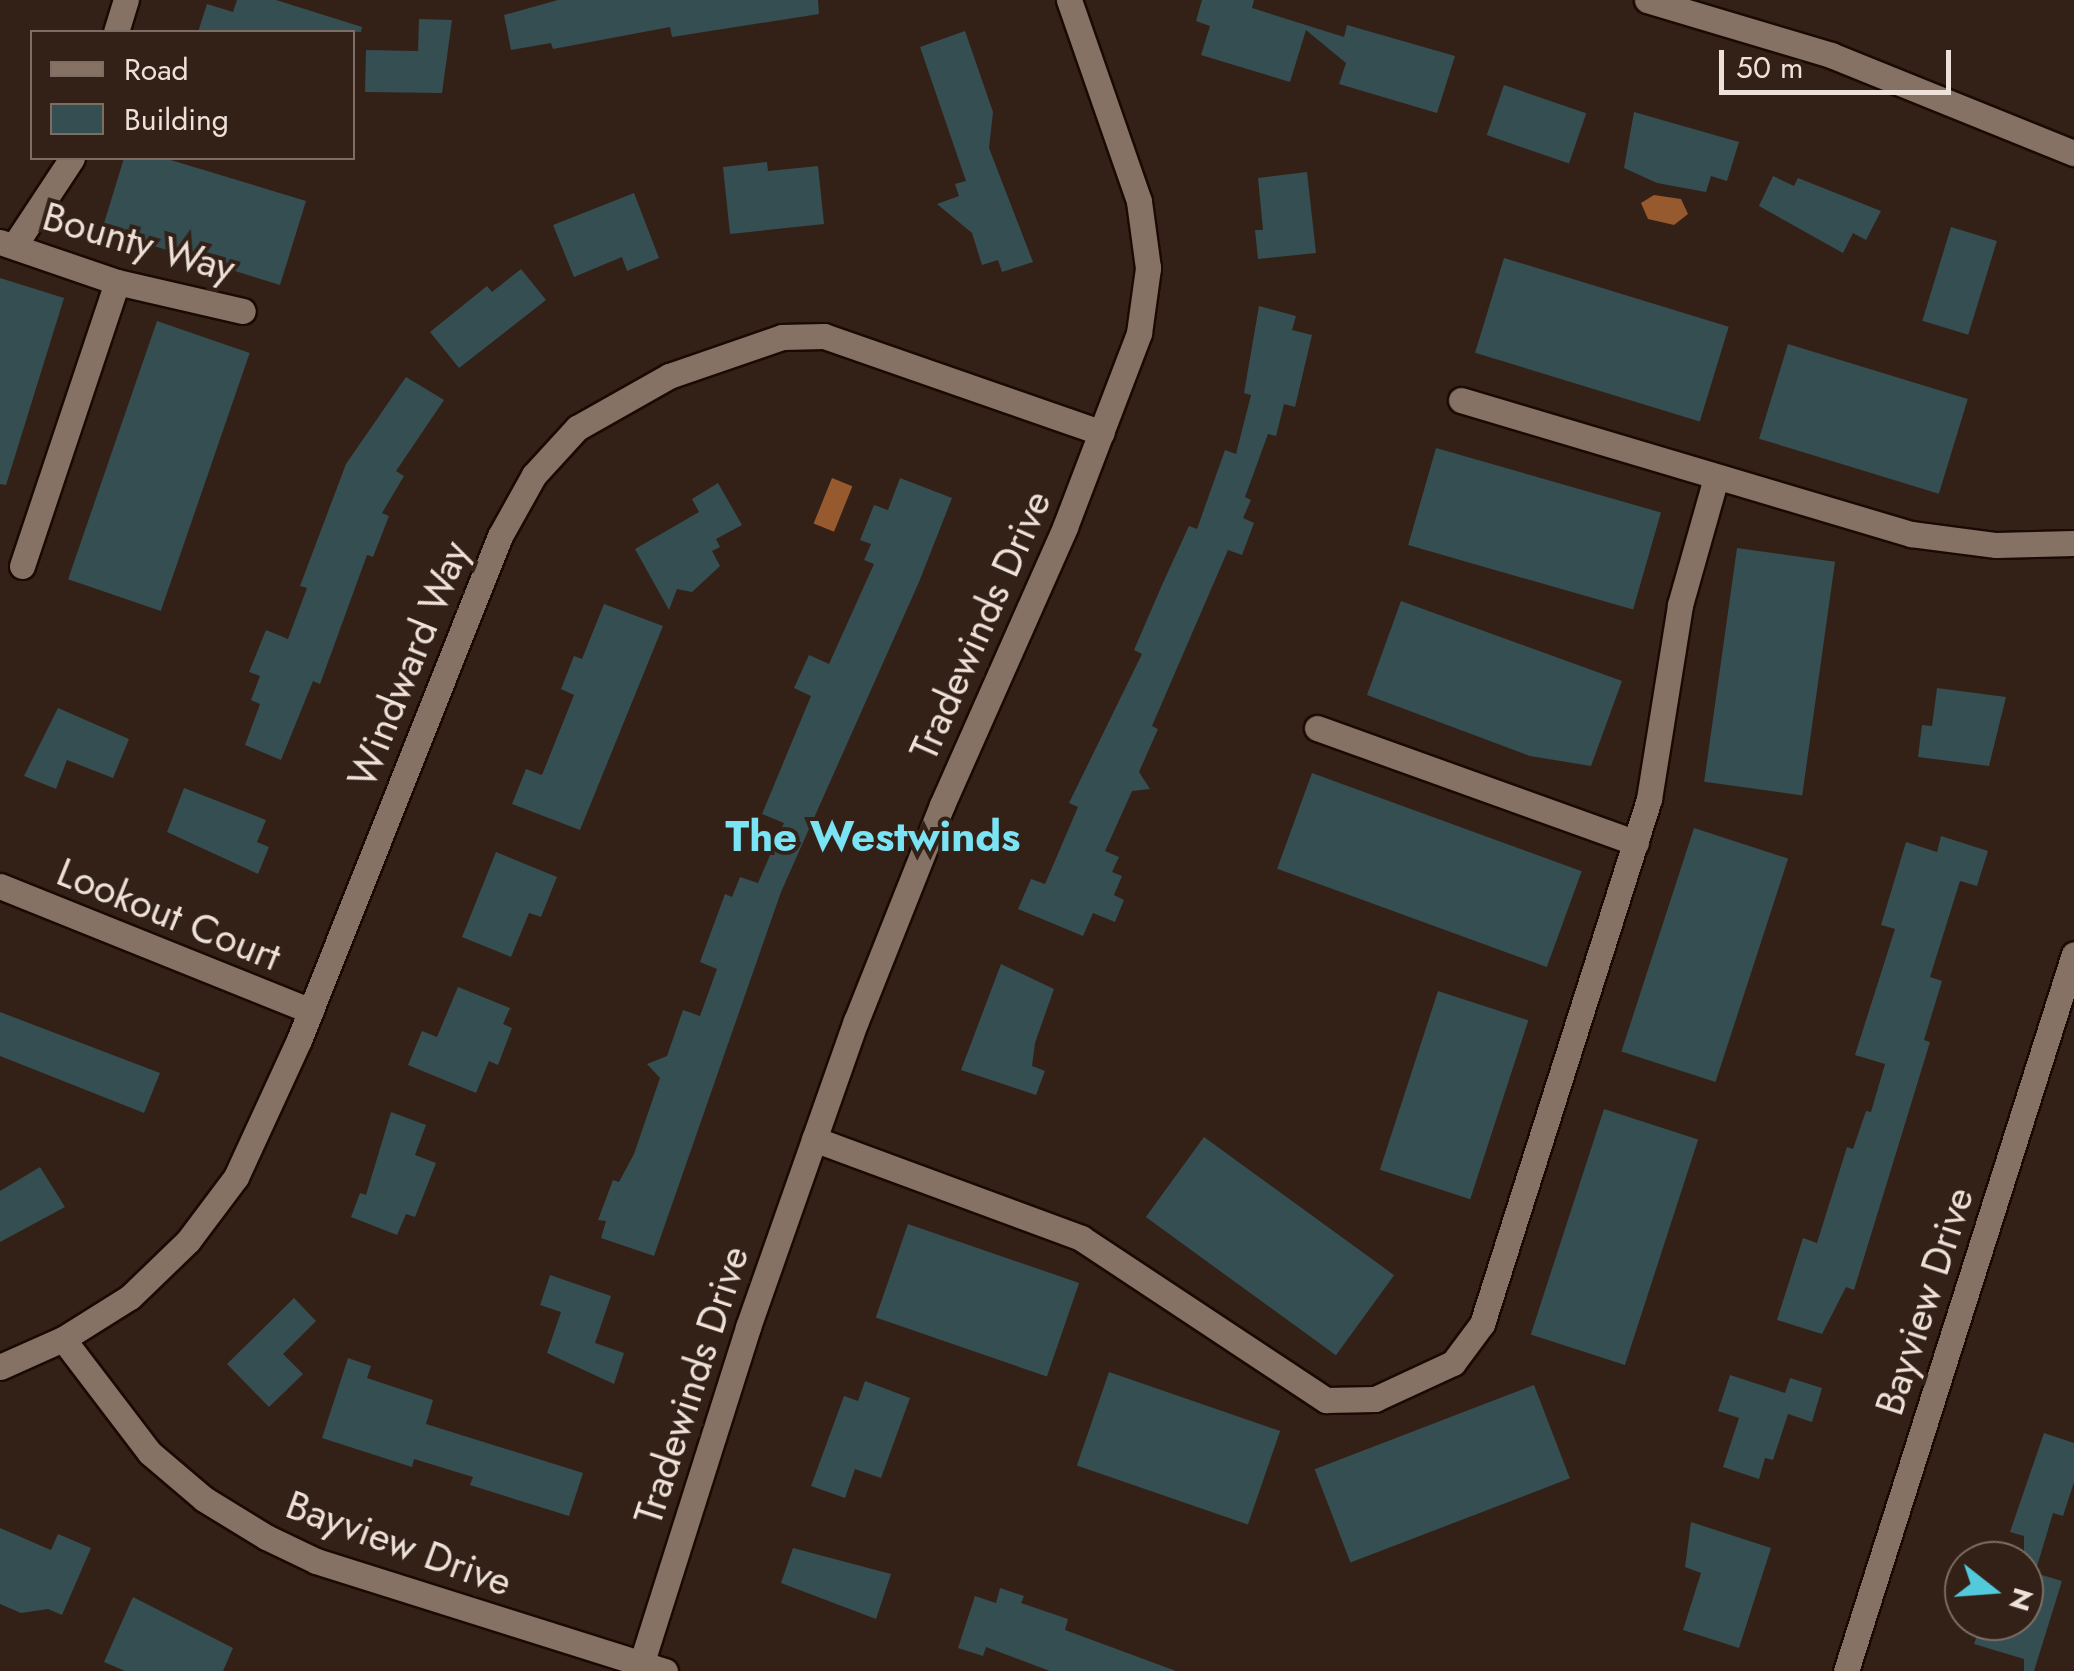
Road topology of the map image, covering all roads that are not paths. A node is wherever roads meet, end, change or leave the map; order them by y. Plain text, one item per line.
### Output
1 (126, 0) edge
2 (1069, 0) edge
3 (1648, 0) edge
4 (117, 30) edge
5 (2074, 154) edge
6 (70, 160) edge
7 (7, 244) edge
8 (118, 282) junction
9 (244, 310) dead end
10 (1461, 400) dead end
11 (1102, 434) junction
12 (1716, 478) junction
13 (2074, 543) edge
14 (22, 566) dead end
15 (1317, 728) dead end
16 (1636, 843) junction
17 (0, 886) edge
18 (2074, 954) edge
19 (311, 1010) junction
20 (814, 1139) junction
21 (64, 1339) junction
22 (0, 1367) edge
23 (648, 1669) edge
24 (1846, 1671) edge

1 - 4 street
2 - 11 street, Tradewinds Drive
3 - 5 street
6 - 7 street, Bounty Way
7 - 8 street, Bounty Way
8 - 9 street, Bounty Way
8 - 14 street
10 - 12 street
11 - 19 street, Windward Way
11 - 20 street, Tradewinds Drive
12 - 13 street
12 - 16 street
15 - 16 street
16 - 20 street
17 - 19 street, Lookout Court
18 - 24 street, Bayview Drive
19 - 21 street, Windward Way
20 - 23 street, Tradewinds Drive
21 - 22 street, Windward Way
21 - 23 street, Bayview Drive

